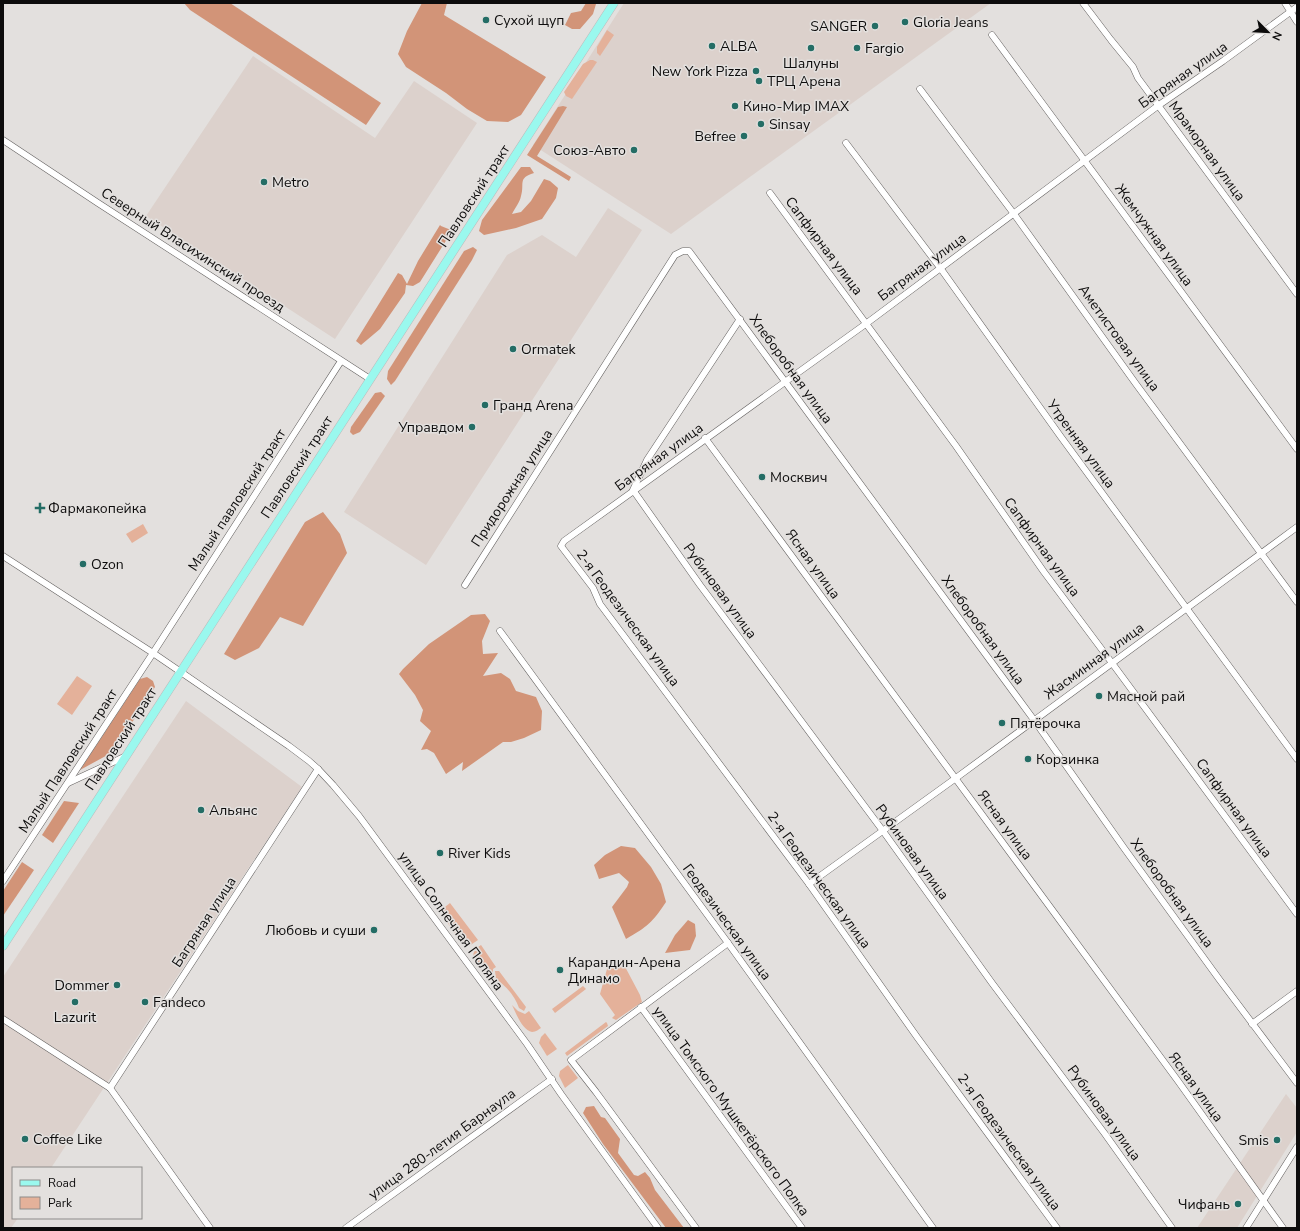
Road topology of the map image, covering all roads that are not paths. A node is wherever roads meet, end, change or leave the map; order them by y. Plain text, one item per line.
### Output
1 (614, 3) edge
2 (1083, 3) edge
3 (1285, 3) edge
4 (1297, 7) edge
5 (1290, 12) junction
6 (1297, 22) edge
7 (992, 34) dead end
8 (920, 89) dead end
9 (1159, 105) junction
10 (3, 140) edge
11 (846, 143) dead end
12 (1085, 160) junction
13 (770, 193) dead end
14 (1014, 214) junction
15 (689, 251) joint
16 (941, 269) junction
17 (1297, 294) edge
18 (740, 320) junction
19 (867, 323) junction
20 (342, 360) junction
21 (370, 379) junction
22 (785, 382) junction
23 (705, 438) junction
24 (1297, 449) edge
25 (633, 490) junction
26 (1297, 527) edge
27 (561, 546) joint
28 (1261, 554) junction
29 (3, 556) edge
30 (465, 585) dead end
31 (1297, 602) edge
32 (1186, 608) junction
33 (500, 632) dead end
34 (153, 653) junction
35 (1112, 663) junction
36 (180, 672) junction
37 (1034, 720) junction
38 (124, 758) junction
39 (1297, 759) edge
40 (318, 769) junction
41 (956, 778) junction
42 (68, 783) junction
43 (882, 831) junction
44 (3, 881) edge
45 (808, 884) junction
46 (1297, 914) edge
47 (728, 943) junction
48 (3, 946) edge
49 (1297, 991) edge
50 (641, 1007) junction
51 (3, 1019) edge
52 (1252, 1024) junction
53 (552, 1079) junction
54 (1297, 1083) edge
55 (110, 1088) junction
56 (1297, 1147) edge
57 (1263, 1201) junction
58 (210, 1228) edge
59 (346, 1228) edge
60 (658, 1228) edge
61 (696, 1228) edge
62 (802, 1228) edge
63 (933, 1228) edge
64 (1057, 1228) edge
65 (1172, 1228) edge
66 (1246, 1228) edge
67 (1283, 1228) edge

1 - 21 main road, Павловский тракт
2 - 9 street, Мраморная улица
3 - 5 street
4 - 5 street, Багряная улица
5 - 6 street
5 - 9 street, Багряная улица
7 - 12 street, Жемчужная улица
8 - 14 street, Аметистовая улица
9 - 12 street, Багряная улица
9 - 17 street, Мраморная улица
10 - 20 street, Северный Власихинский проезд
11 - 16 street, Утренняя улица
12 - 14 street, Багряная улица
12 - 24 street, Жемчужная улица
13 - 19 street, Сапфирная улица
14 - 16 street, Багряная улица
14 - 28 street, Аметистовая улица
15 - 18 street, Хлеборобная улица
15 - 30 street, Придорожная улица
16 - 19 street, Багряная улица
16 - 32 street, Утренняя улица
18 - 22 street, Хлеборобная улица
18 - 25 street
19 - 22 street, Багряная улица
19 - 35 street, Сапфирная улица
20 - 21 street, Северный Власихинский проезд
20 - 34 street, Малый павловский тракт
21 - 36 main road, Павловский тракт
22 - 23 street, Багряная улица
22 - 37 street, Хлеборобная улица
23 - 25 street, Багряная улица
23 - 41 street, Ясная улица
25 - 27 street, Багряная улица
25 - 43 street, Рубиновая улица
26 - 28 street, Жасминная улица
27 - 45 street, 2-я Геодезическая улица
28 - 31 street, Аметистовая улица
28 - 32 street, Жасминная улица
29 - 34 street
32 - 35 street, Жасминная улица
32 - 39 street, Утренняя улица
33 - 47 street, Геодезическая улица
34 - 36 street, улица Солнечная Поляна
34 - 42 street, Малый Павловский тракт
35 - 37 street, Жасминная улица
35 - 46 street, Сапфирная улица
36 - 38 main road, Павловский тракт
36 - 40 street, улица Солнечная Поляна
37 - 41 street, Жасминная улица
37 - 52 street, Хлеборобная улица
38 - 42 street
38 - 48 main road, Павловский тракт
40 - 53 street, улица Солнечная Поляна
40 - 55 street, Багряная улица
41 - 43 street, Жасминная улица
41 - 57 street, Ясная улица
42 - 44 street, Малый Павловский тракт
43 - 45 street, Жасминная улица
43 - 65 street, Рубиновая улица
45 - 64 street, 2-я Геодезическая улица
47 - 50 street
47 - 63 street, Геодезическая улица
49 - 52 street
50 - 61 street
50 - 62 street, улица Томского Мушкетёрского Полка
51 - 55 street
52 - 54 street, Хлеборобная улица
53 - 59 street, улица 280-летия Барнаула
53 - 60 street, улица Солнечная Поляна
55 - 58 street
56 - 57 street
57 - 66 street
57 - 67 street, Ясная улица

